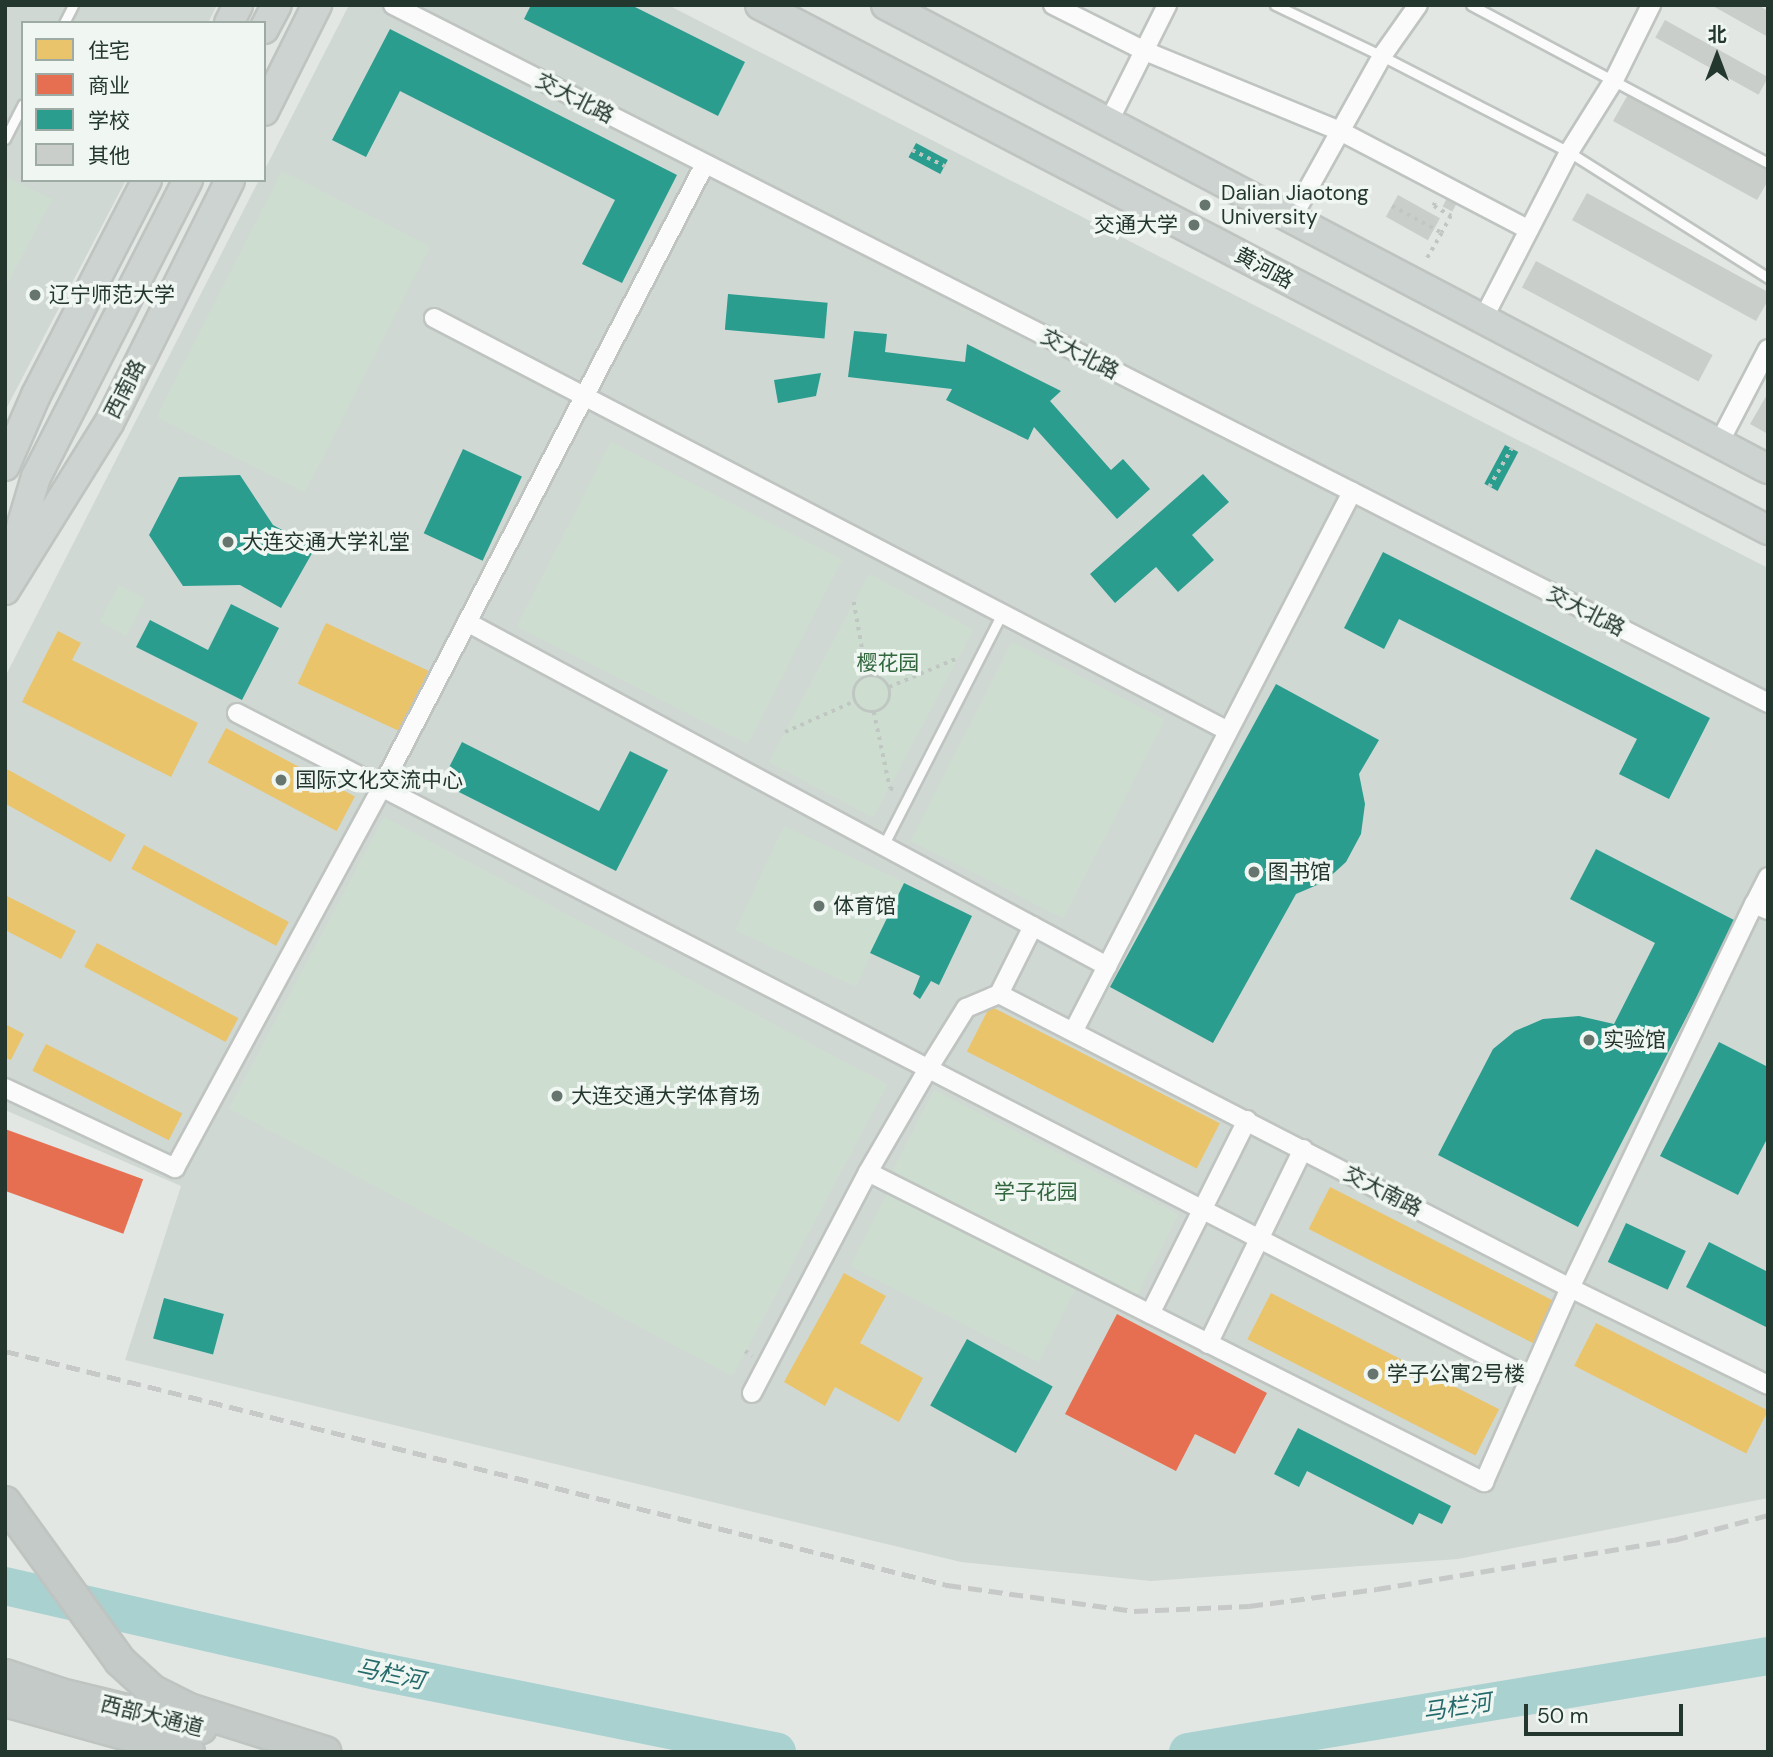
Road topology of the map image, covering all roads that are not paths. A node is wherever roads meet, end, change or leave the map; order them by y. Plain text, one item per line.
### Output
1 (73, 5) edge
2 (238, 5) edge
3 (276, 5) edge
4 (317, 5) edge
5 (393, 5) edge
6 (760, 5) edge
7 (887, 5) edge
8 (1054, 5) edge
9 (1167, 5) edge
10 (1275, 5) edge
11 (1418, 5) edge
12 (1471, 5) edge
13 (1651, 5) edge
14 (65, 21) edge
15 (230, 21) edge
16 (266, 25) edge
17 (1144, 51) junction
18 (1382, 55) junction
19 (1614, 80) junction
20 (266, 107) edge
21 (21, 108) edge
22 (1109, 121) junction
23 (1340, 131) junction
24 (5, 139) edge
25 (1569, 152) junction
26 (1768, 163) edge
27 (705, 164) junction
28 (146, 182) edge
29 (187, 182) edge
30 (229, 182) edge
31 (1293, 216) junction
32 (1529, 230) junction
33 (1768, 278) edge
34 (1484, 317) junction
35 (434, 318) dead end
36 (1768, 349) edge
37 (584, 396) junction
38 (1719, 443) junction
39 (5, 466) edge
40 (1768, 469) edge
41 (36, 477) junction
42 (1352, 492) junction
43 (5, 515) edge
44 (1768, 530) edge
45 (5, 580) edge
46 (5, 590) edge
47 (1002, 613) junction
48 (467, 622) junction
49 (1768, 703) edge
50 (237, 713) dead end
51 (1228, 731) junction
52 (381, 788) junction
53 (884, 846) junction
54 (1768, 877) edge
55 (1761, 907) edge
56 (1033, 926) junction
57 (1107, 966) junction
58 (999, 994) junction
59 (1074, 1030) junction
60 (928, 1069) junction
61 (5, 1088) edge
62 (1247, 1120) junction
63 (1303, 1149) junction
64 (868, 1172) junction
65 (1203, 1210) junction
66 (1261, 1240) junction
67 (1570, 1288) junction
68 (1150, 1314) junction
69 (1208, 1344) junction
70 (1530, 1378) junction
71 (1768, 1385) edge
72 (752, 1392) dead end
73 (5, 1502) edge
74 (5, 1675) edge
75 (5, 1700) edge
76 (189, 1752) edge
77 (300, 1752) edge
78 (325, 1752) edge

1 - 14 lane
2 - 15 main road
3 - 16 main road
4 - 20 main road
5 - 27 street, 交大北路
6 - 44 main road, 黄河路
7 - 22 main road
8 - 17 street
9 - 17 street
10 - 18 lane
11 - 18 street
12 - 19 lane
13 - 19 street
17 - 22 street
17 - 23 street
18 - 23 street
18 - 25 lane
19 - 25 street
19 - 26 lane
21 - 24 lane
22 - 31 main road
23 - 31 street
23 - 32 street
25 - 32 street
25 - 33 lane
27 - 37 street
27 - 42 street, 交大北路
28 - 39 main road
29 - 41 main road, 西南路
30 - 46 main road, 西南路
31 - 34 main road
32 - 34 street
34 - 38 main road
35 - 37 street
36 - 38 street
37 - 47 street
37 - 48 street
38 - 40 main road
41 - 43 main road
41 - 45 main road
42 - 49 street, 交大北路
42 - 51 street
47 - 51 street
47 - 53 lane
48 - 52 street
48 - 53 street
50 - 52 street
51 - 57 street
52 - 60 street
52 - 61 street
53 - 56 street
54 - 55 street
55 - 67 street
56 - 57 street
56 - 58 street
57 - 59 street
58 - 59 street, 交大南路
58 - 60 street
59 - 62 street, 交大南路
60 - 64 street
60 - 65 street
62 - 63 street, 交大南路
62 - 65 street
63 - 66 street
63 - 67 street, 交大南路
64 - 68 street
64 - 72 street
65 - 66 street
65 - 68 street
66 - 69 street
66 - 70 street
67 - 70 street
67 - 71 street, 交大南路
68 - 69 street
69 - 70 street
73 - 78 highway
74 - 77 highway, 西部大通道
75 - 76 highway, 西部大通道

